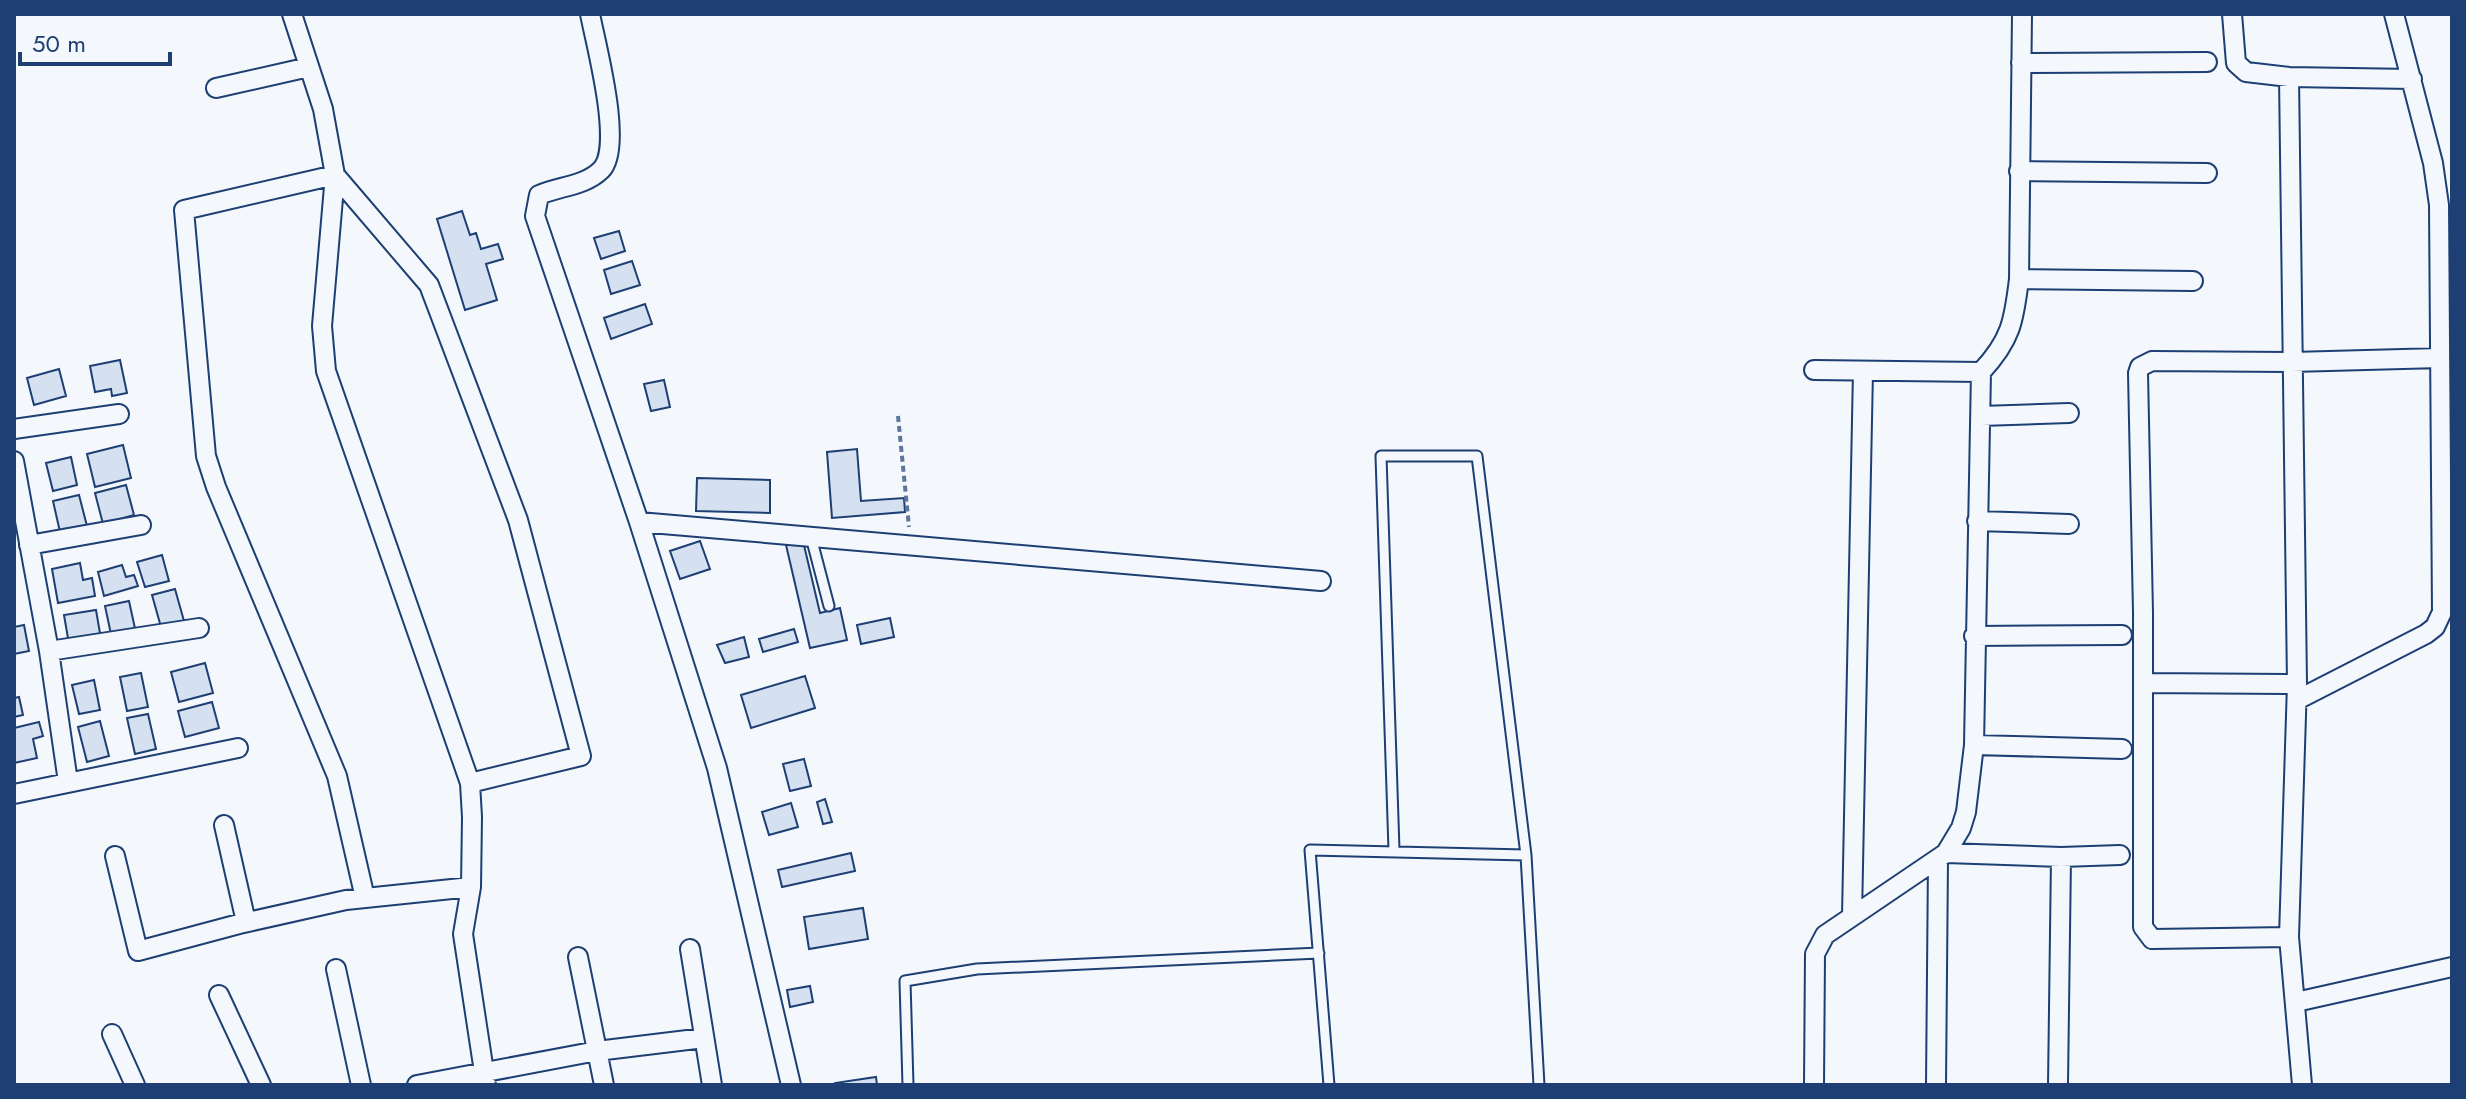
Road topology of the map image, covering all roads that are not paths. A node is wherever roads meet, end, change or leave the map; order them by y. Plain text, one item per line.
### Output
1 (292, 14) edge
2 (590, 14) edge
3 (2022, 14) edge
4 (2232, 14) edge
5 (2394, 14) edge
6 (2207, 62) dead end
7 (2021, 63) junction
8 (309, 67) junction
9 (2289, 77) junction
10 (2412, 79) junction
11 (216, 88) dead end
12 (2019, 171) junction
13 (2207, 173) dead end
14 (335, 175) junction
15 (2019, 279) junction
16 (2193, 281) dead end
17 (2440, 358) junction
18 (2292, 362) junction
19 (1814, 370) dead end
20 (1863, 371) junction
21 (1981, 372) junction
22 (2069, 413) dead end
23 (119, 414) dead end
24 (1981, 416) junction
25 (14, 429) edge
26 (14, 461) edge
27 (1977, 521) junction
28 (639, 522) junction
29 (2069, 524) dead end
30 (141, 525) dead end
31 (811, 537) junction
32 (29, 545) junction
33 (1321, 581) dead end
34 (829, 606) dead end
35 (199, 628) dead end
36 (2122, 635) dead end
37 (1974, 636) junction
38 (49, 651) junction
39 (2144, 683) junction
40 (2297, 692) junction
41 (1974, 745) junction
42 (238, 748) dead end
43 (2122, 749) dead end
44 (68, 782) junction
45 (470, 783) junction
46 (14, 794) edge
47 (224, 825) dead end
48 (1394, 850) junction
49 (1526, 855) junction
50 (2120, 855) dead end
51 (115, 856) dead end
52 (1942, 856) junction
53 (2061, 857) junction
54 (471, 887) junction
55 (365, 898) junction
56 (1852, 916) junction
57 (246, 922) junction
58 (2289, 937) junction
59 (690, 949) dead end
60 (1319, 953) junction
61 (578, 957) dead end
62 (2452, 967) edge
63 (336, 969) dead end
64 (219, 995) dead end
65 (2296, 1002) junction
66 (112, 1034) dead end
67 (704, 1038) junction
68 (597, 1051) junction
69 (484, 1078) edge
70 (2298, 1084) edge
71 (135, 1085) edge
72 (261, 1085) edge
73 (361, 1085) edge
74 (417, 1085) edge
75 (604, 1085) edge
76 (712, 1085) edge
77 (791, 1085) edge
78 (908, 1085) edge
79 (1329, 1085) edge
80 (1539, 1085) edge
81 (1814, 1085) edge
82 (1936, 1085) edge
83 (2058, 1085) edge

1 - 8 street
2 - 28 street
3 - 7 street
4 - 9 street
5 - 10 street
6 - 7 street
7 - 12 street
8 - 11 street
8 - 14 street
9 - 10 street
9 - 18 street
10 - 17 street
12 - 13 street
12 - 15 street
14 - 45 street
14 - 45 street
14 - 55 street
15 - 16 street
15 - 21 street
17 - 18 street
17 - 40 street
18 - 39 street
18 - 40 street
19 - 20 street
20 - 21 street
20 - 56 street
21 - 24 street
22 - 24 street
23 - 25 street
24 - 27 street
26 - 32 street
27 - 29 street
27 - 37 street
28 - 31 street
28 - 77 street
30 - 32 street
31 - 33 street
31 - 34 lane
32 - 38 street
35 - 38 street
36 - 37 street
37 - 41 street
38 - 44 street
39 - 40 street
39 - 58 street
40 - 58 street
41 - 43 street
41 - 52 street
42 - 44 street
44 - 46 street
45 - 54 street
47 - 57 street
48 - 49 lane
48 - 49 lane
48 - 60 lane
49 - 80 lane
50 - 53 street
51 - 57 street
52 - 53 street
52 - 56 street
52 - 82 street
53 - 83 street
54 - 55 street
54 - 69 street
55 - 57 street
56 - 81 street
58 - 65 street
59 - 67 street
60 - 78 lane
60 - 79 lane
61 - 68 street
62 - 65 street
63 - 73 street
64 - 72 street
65 - 70 street
66 - 71 street
67 - 68 street
67 - 76 street
68 - 69 street
68 - 75 street
69 - 74 street

